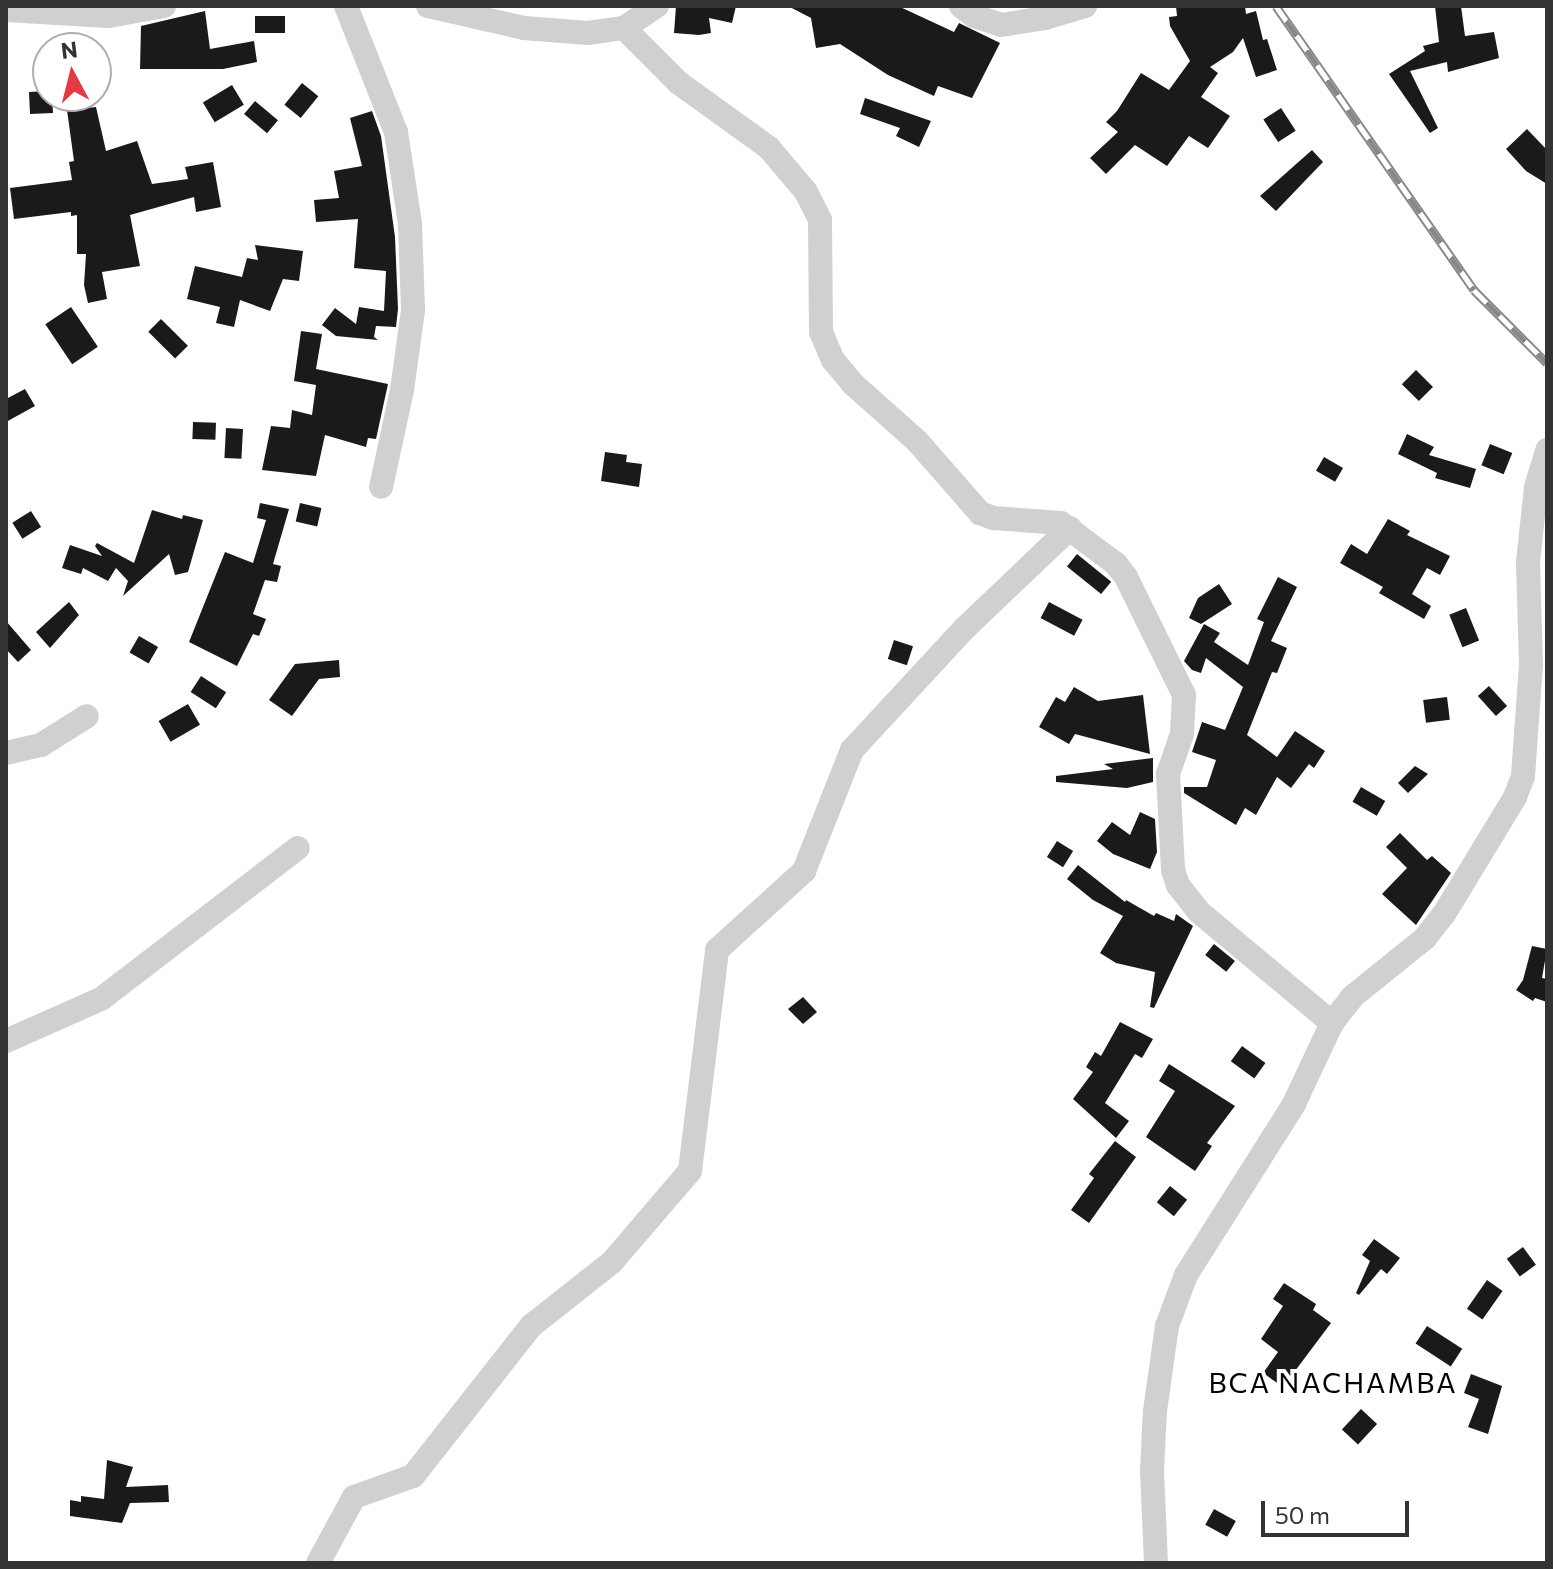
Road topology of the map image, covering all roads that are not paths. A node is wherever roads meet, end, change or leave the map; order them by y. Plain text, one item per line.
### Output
1 (164, 6) edge
2 (346, 6) edge
3 (428, 6) edge
4 (657, 6) edge
5 (961, 6) edge
6 (1085, 6) edge
7 (6, 10) edge
8 (624, 28) junction
9 (1547, 450) edge
10 (381, 487) dead end
11 (1070, 528) junction
12 (87, 716) dead end
13 (6, 753) edge
14 (298, 848) dead end
15 (1332, 1023) junction
16 (6, 1041) edge
17 (318, 1563) edge
18 (1156, 1563) edge

1 - 7 street
2 - 10 street
3 - 8 street
4 - 8 street
5 - 6 street
8 - 11 street
9 - 15 street
11 - 15 street
11 - 17 street
12 - 13 street
14 - 16 street
15 - 18 street

